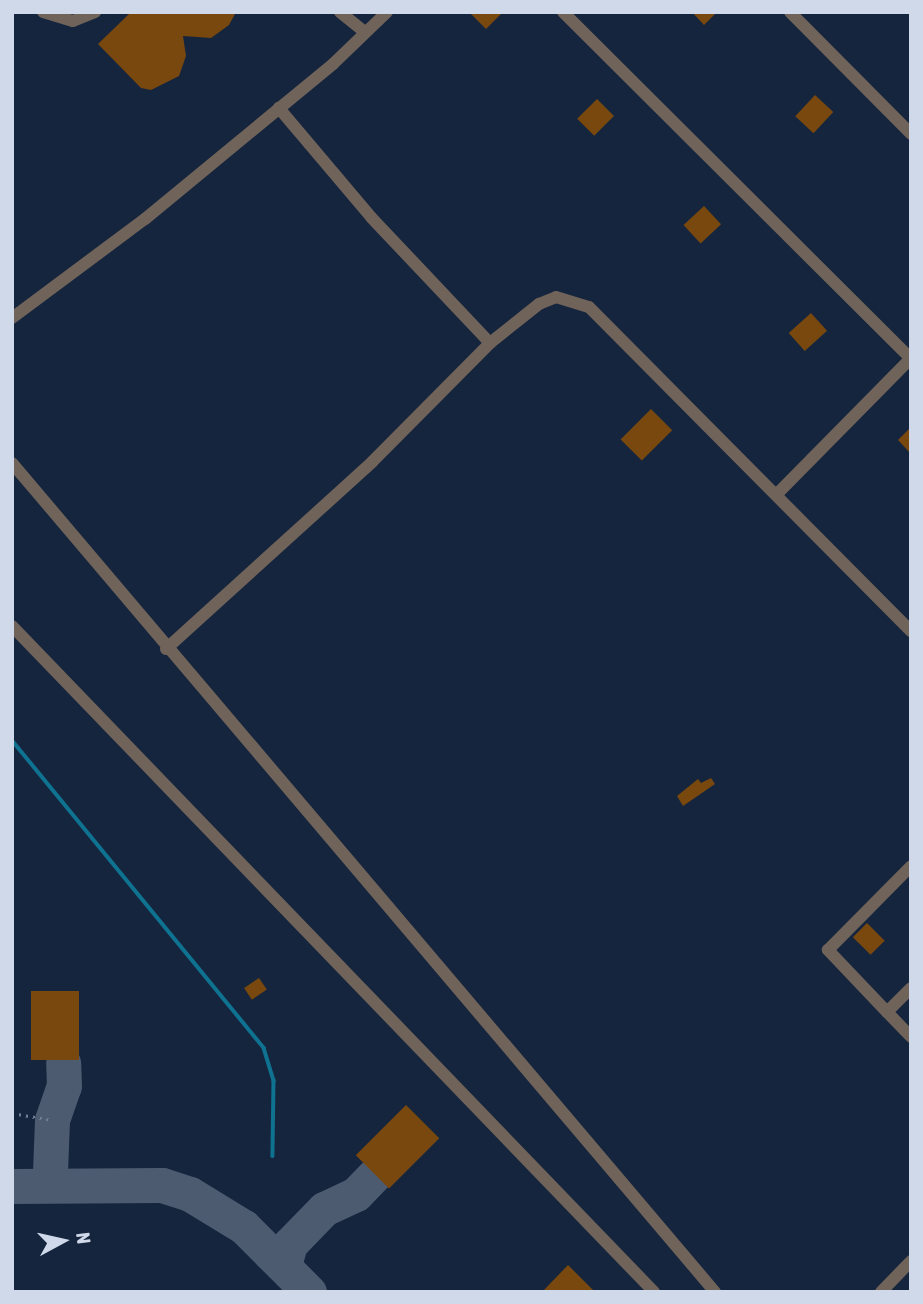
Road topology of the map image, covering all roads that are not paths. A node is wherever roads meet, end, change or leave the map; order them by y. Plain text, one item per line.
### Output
1 (43, 12) edge
2 (94, 12) edge
3 (340, 12) edge
4 (387, 12) edge
5 (563, 12) edge
6 (790, 12) edge
7 (365, 32) junction
8 (279, 108) junction
9 (911, 134) edge
10 (12, 318) edge
11 (490, 343) junction
12 (911, 359) edge
13 (12, 463) edge
14 (777, 494) junction
15 (12, 626) edge
16 (911, 631) edge
17 (166, 649) junction
18 (911, 866) edge
19 (911, 988) edge
20 (887, 1012) junction
21 (911, 1037) edge
22 (911, 1261) edge
23 (654, 1292) edge
24 (715, 1292) edge
25 (881, 1292) edge

1 - 2 lane
3 - 7 lane
4 - 7 lane
5 - 12 lane
6 - 9 lane
7 - 8 lane
8 - 10 lane
8 - 11 lane
11 - 14 lane
11 - 17 lane
12 - 14 lane
13 - 17 lane
14 - 16 lane
15 - 23 lane
17 - 24 lane
18 - 20 lane
19 - 20 lane
20 - 21 lane
22 - 25 lane

